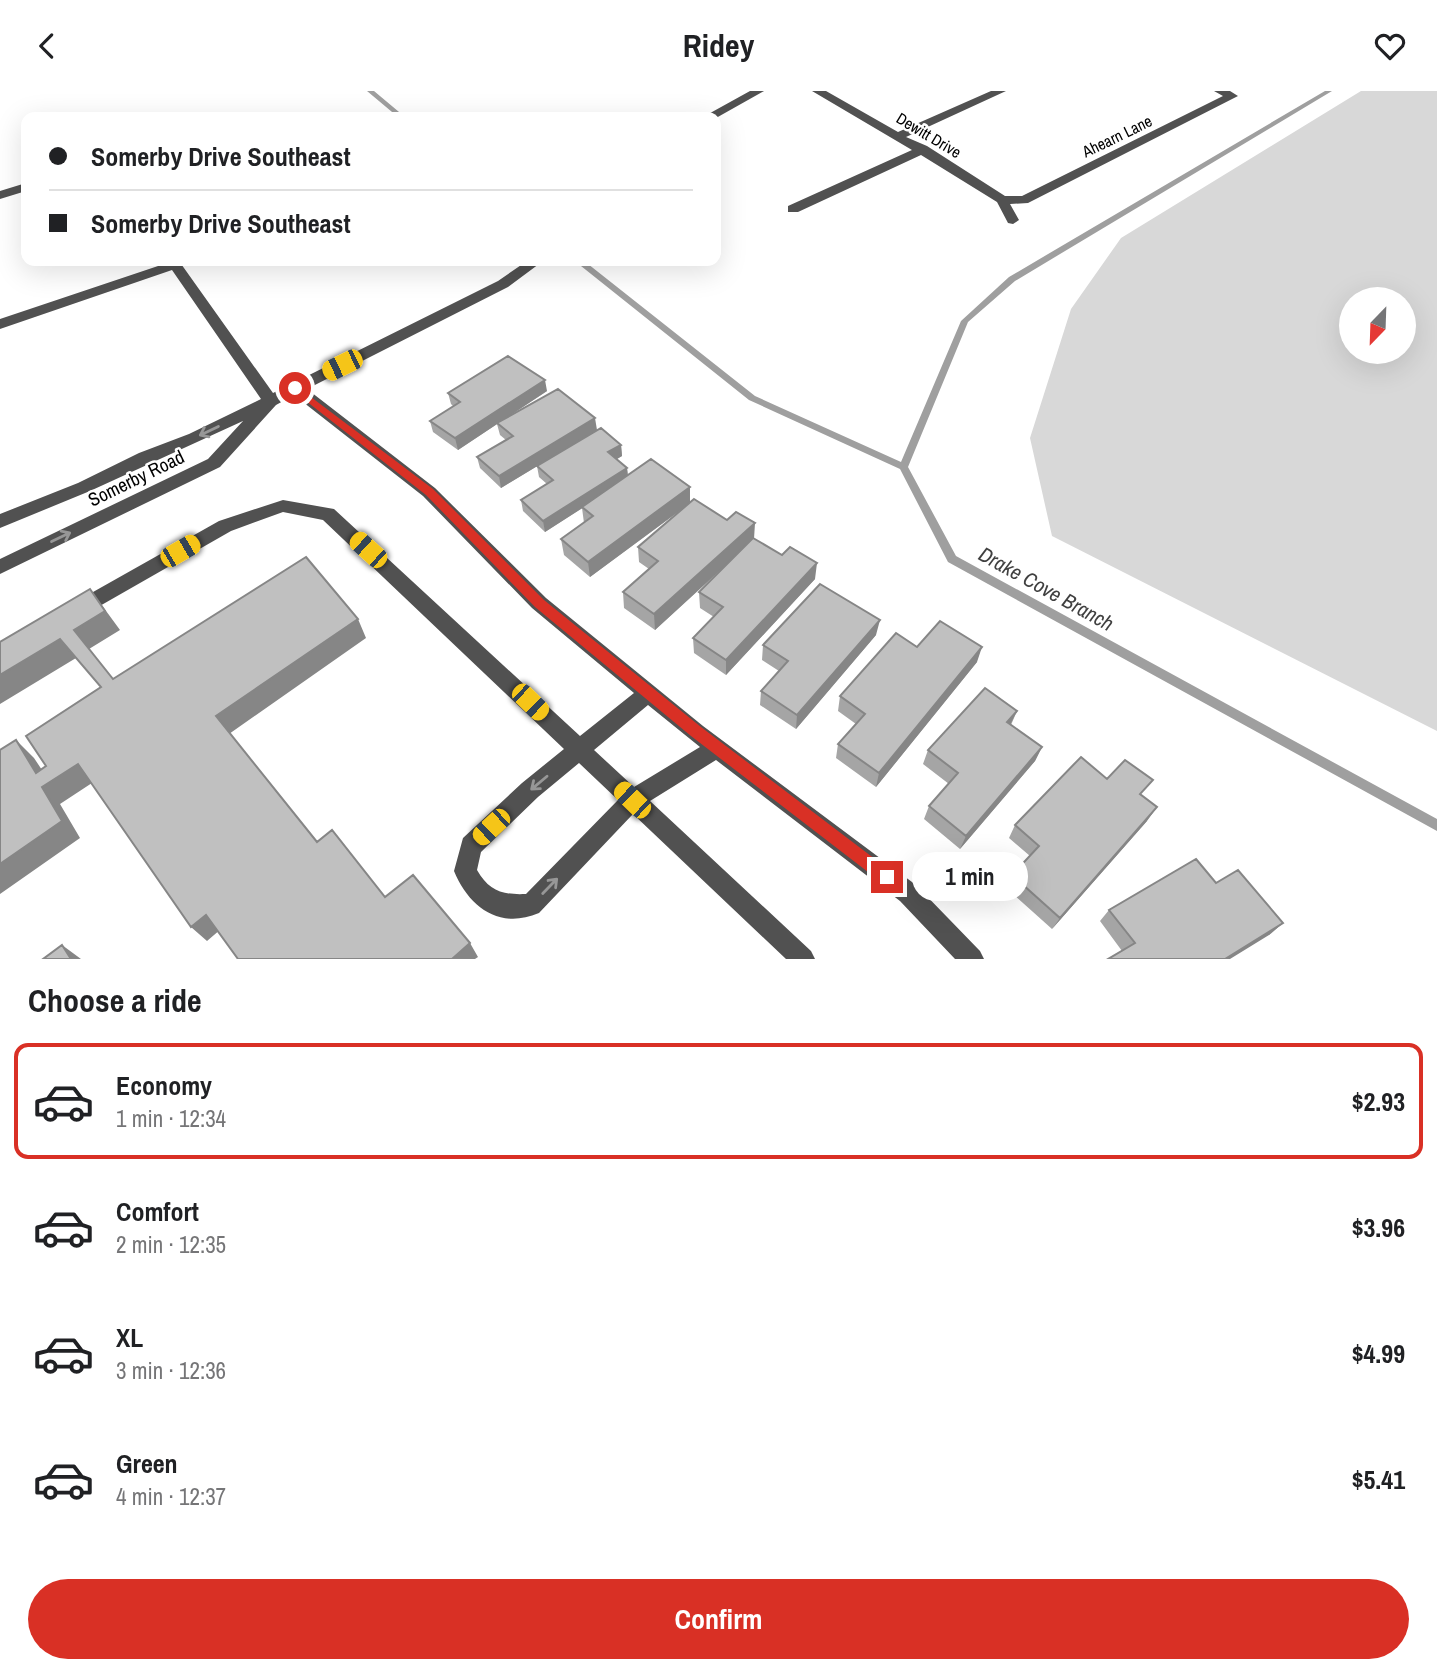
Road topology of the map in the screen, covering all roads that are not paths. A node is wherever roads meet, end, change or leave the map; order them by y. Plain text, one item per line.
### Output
1 (758, 91) edge
2 (818, 91) edge
3 (1000, 91) edge
4 (1220, 91) edge
5 (718, 112) edge
6 (900, 135) junction
7 (923, 149) junction
8 (21, 189) edge
9 (0, 195) edge
10 (1002, 200) junction
11 (793, 209) dead end
12 (1013, 220) dead end
13 (164, 266) edge
14 (175, 266) edge
15 (529, 266) edge
16 (0, 324) edge
17 (295, 388) junction
18 (270, 401) junction
19 (0, 521) edge
20 (0, 567) edge
21 (59, 620) edge
22 (648, 693) junction
23 (717, 748) junction
24 (579, 749) junction
25 (632, 800) junction
26 (803, 959) edge
27 (972, 959) edge

1 - 5 street
2 - 6 street, Dewitt Drive
3 - 6 street
4 - 10 street, Ahearn Lane
6 - 7 street, Dewitt Drive
7 - 10 street, Dewitt Drive
7 - 11 street
8 - 9 street
10 - 12 street, Dewitt Drive
13 - 16 street
14 - 18 street
15 - 17 street, Somerby Road
17 - 18 street, Somerby Road
17 - 22 street
18 -> 19 street, Somerby Road
20 -> 18 street, Somerby Road
21 - 24 street
22 - 23 street
22 - 24 street
23 - 25 street
23 - 27 street
24 - 25 street
24 -> 25 street
25 - 26 street

